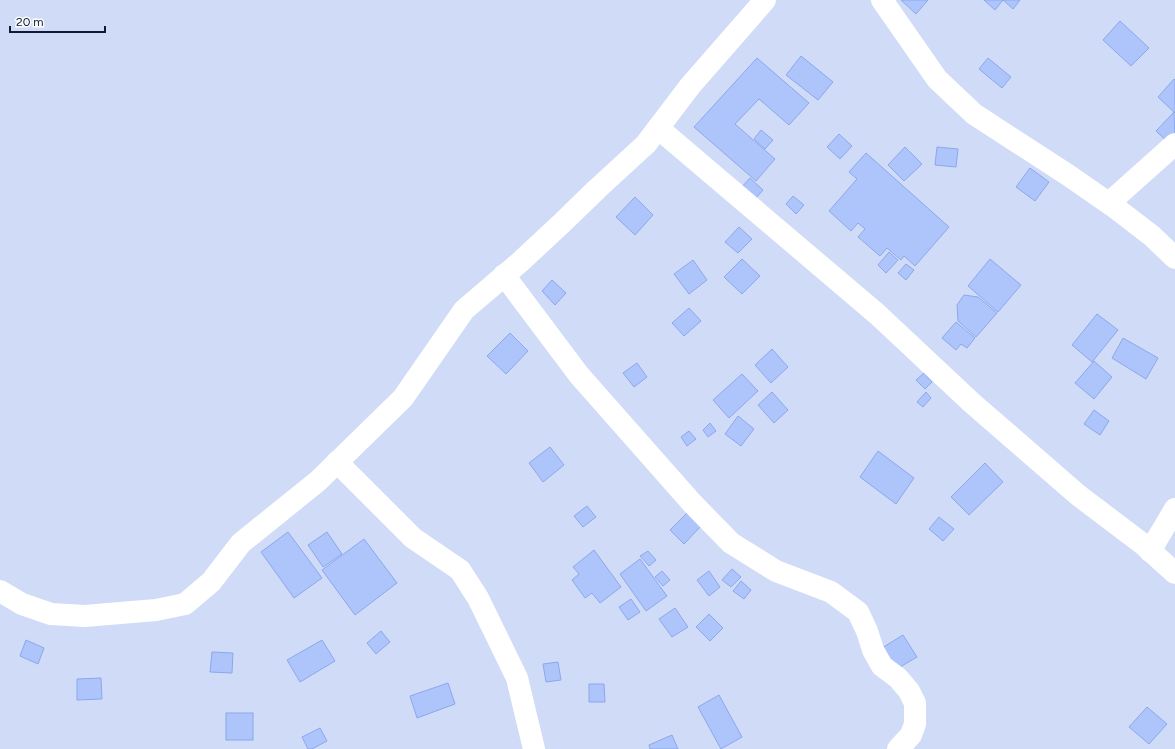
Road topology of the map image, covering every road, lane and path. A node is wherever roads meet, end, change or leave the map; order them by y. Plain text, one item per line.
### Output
1 (765, 0) edge
2 (882, 0) edge
3 (658, 128) junction
4 (1175, 144) edge
5 (1109, 203) junction
6 (1175, 258) edge
7 (504, 276) junction
8 (337, 462) junction
9 (1175, 509) edge
10 (1150, 551) junction
11 (1175, 572) edge
12 (0, 591) edge
13 (534, 749) edge
14 (898, 749) edge

1 - 3 street
2 - 5 street
3 - 7 street
3 - 10 street
4 - 5 street
5 - 6 street
7 - 8 street
7 - 14 street
8 - 12 street
8 - 13 street
9 - 10 street
10 - 11 street

